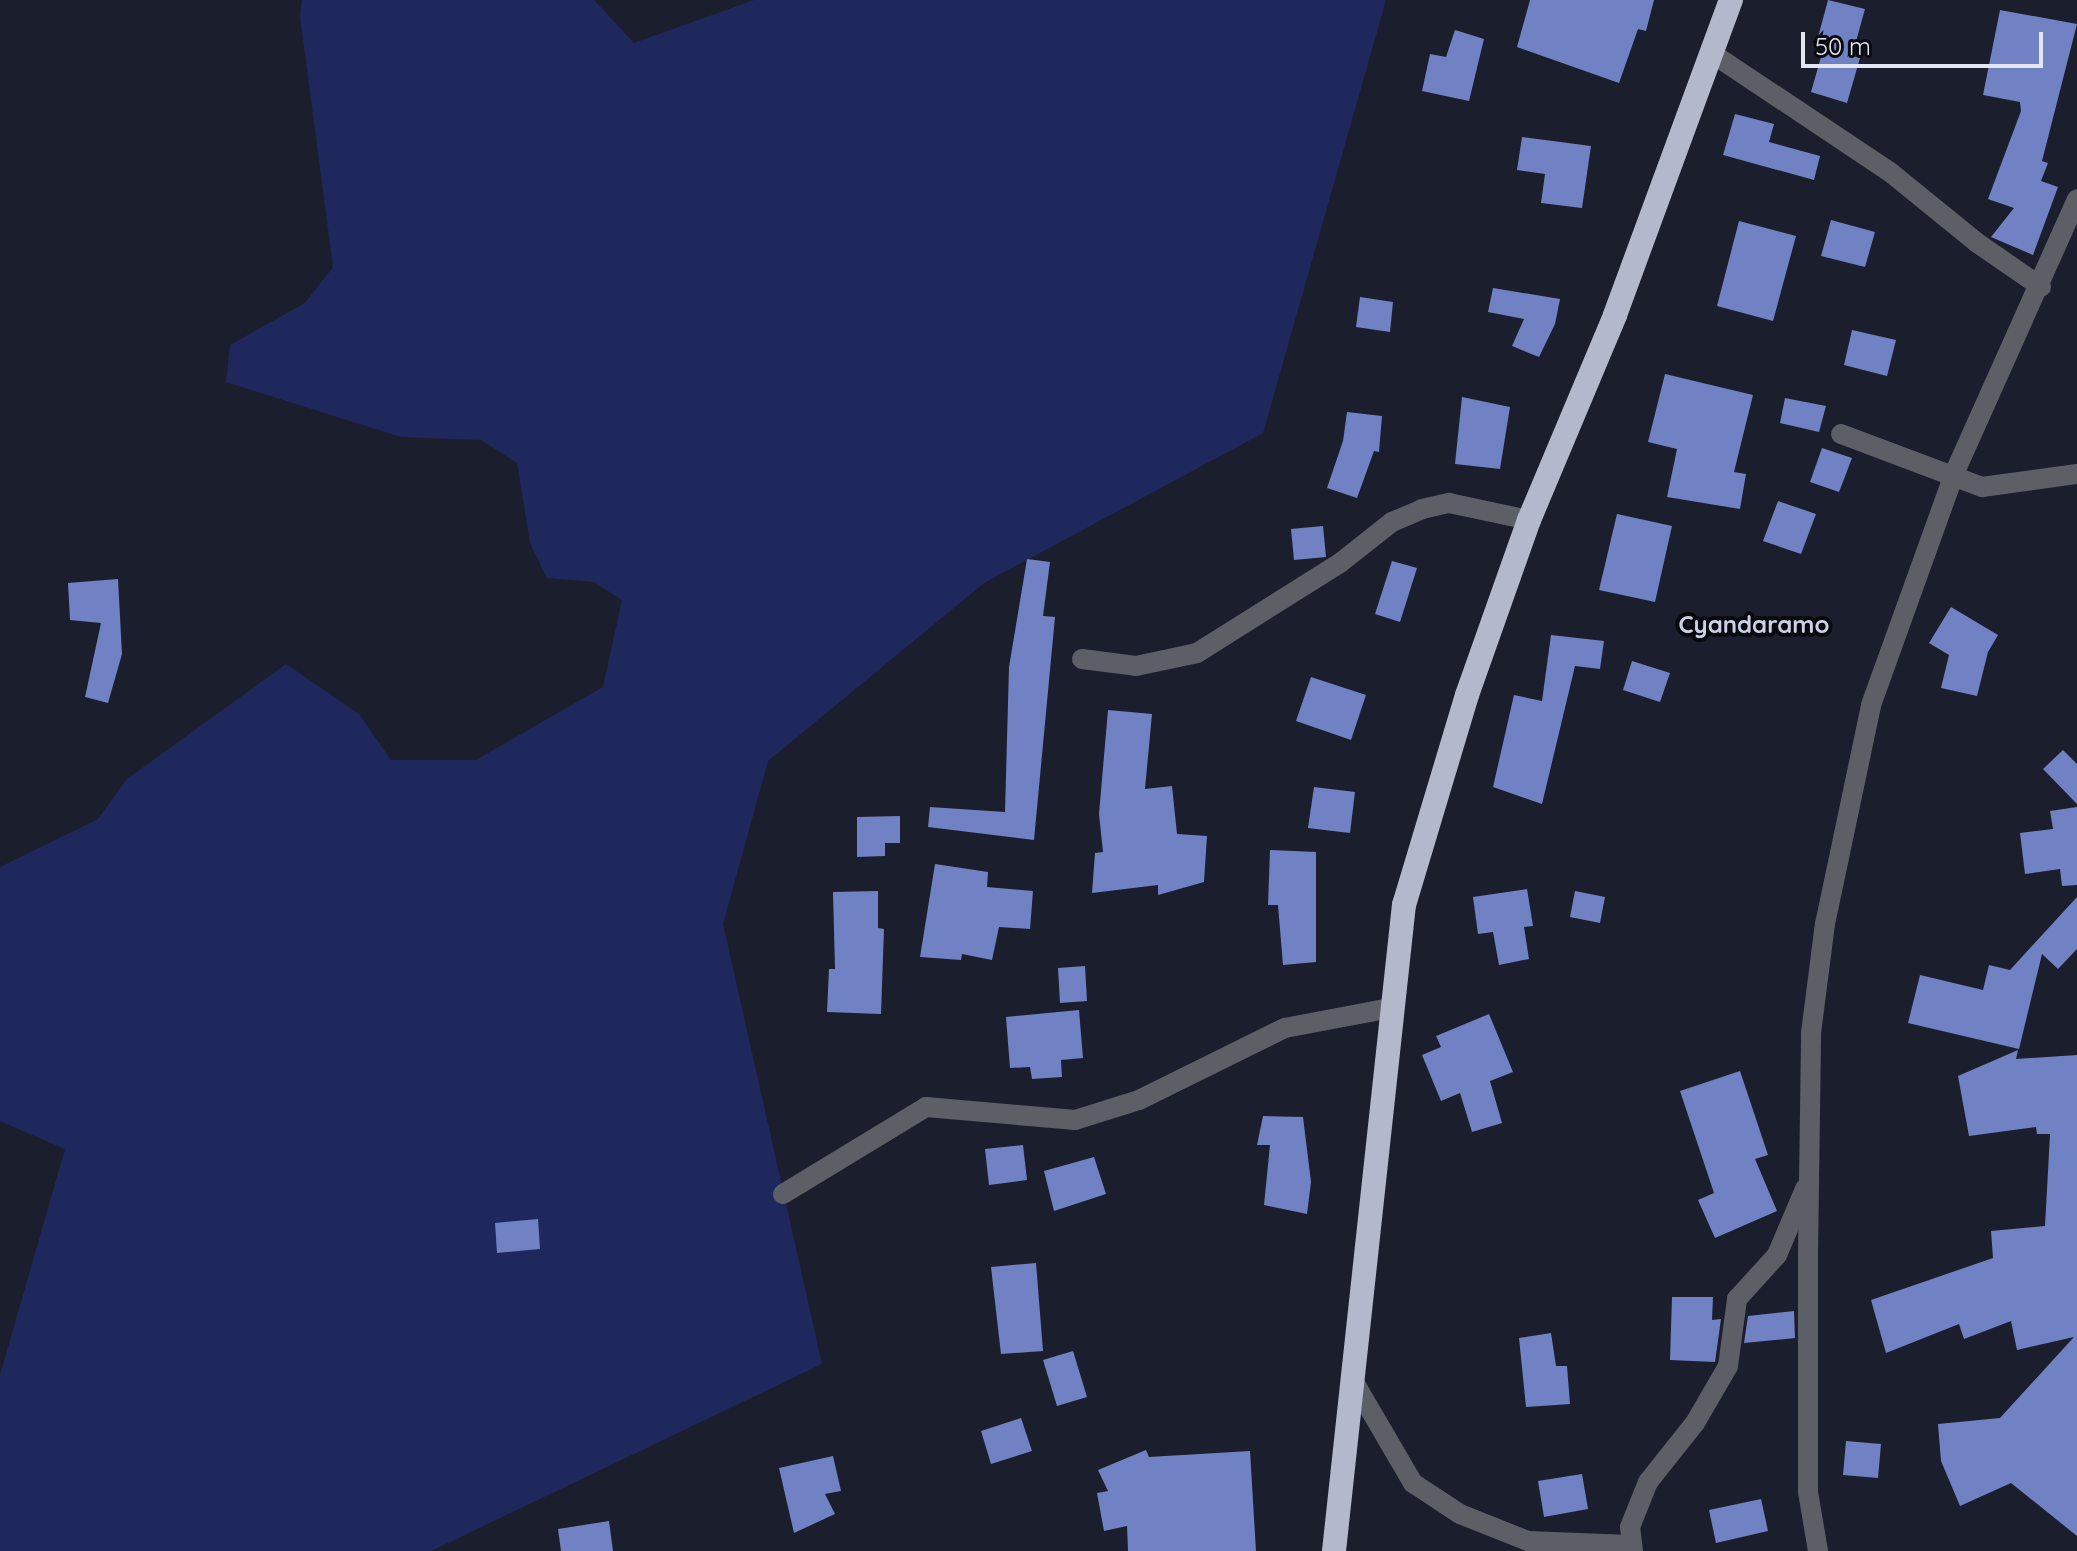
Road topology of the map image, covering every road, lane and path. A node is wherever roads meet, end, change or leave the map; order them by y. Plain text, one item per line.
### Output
1 (1731, 0) edge
2 (1710, 52) junction
3 (2077, 199) edge
4 (2041, 287) junction
5 (1841, 434) dead end
6 (1954, 474) junction
7 (2077, 474) edge
8 (1529, 520) junction
9 (1082, 659) dead end
10 (1391, 1008) junction
11 (1810, 1178) junction
12 (783, 1194) dead end
13 (1351, 1377) junction
14 (1632, 1548) edge
15 (1334, 1551) edge
16 (1818, 1551) edge

1 - 2 highway
2 - 4 street
2 - 8 highway
3 - 4 street
4 - 6 street
5 - 6 street
6 - 7 street
6 - 11 street
8 - 9 street
8 - 10 highway
10 - 12 street
10 - 13 highway
11 - 14 street
11 - 16 street
13 - 14 street
13 - 15 highway

